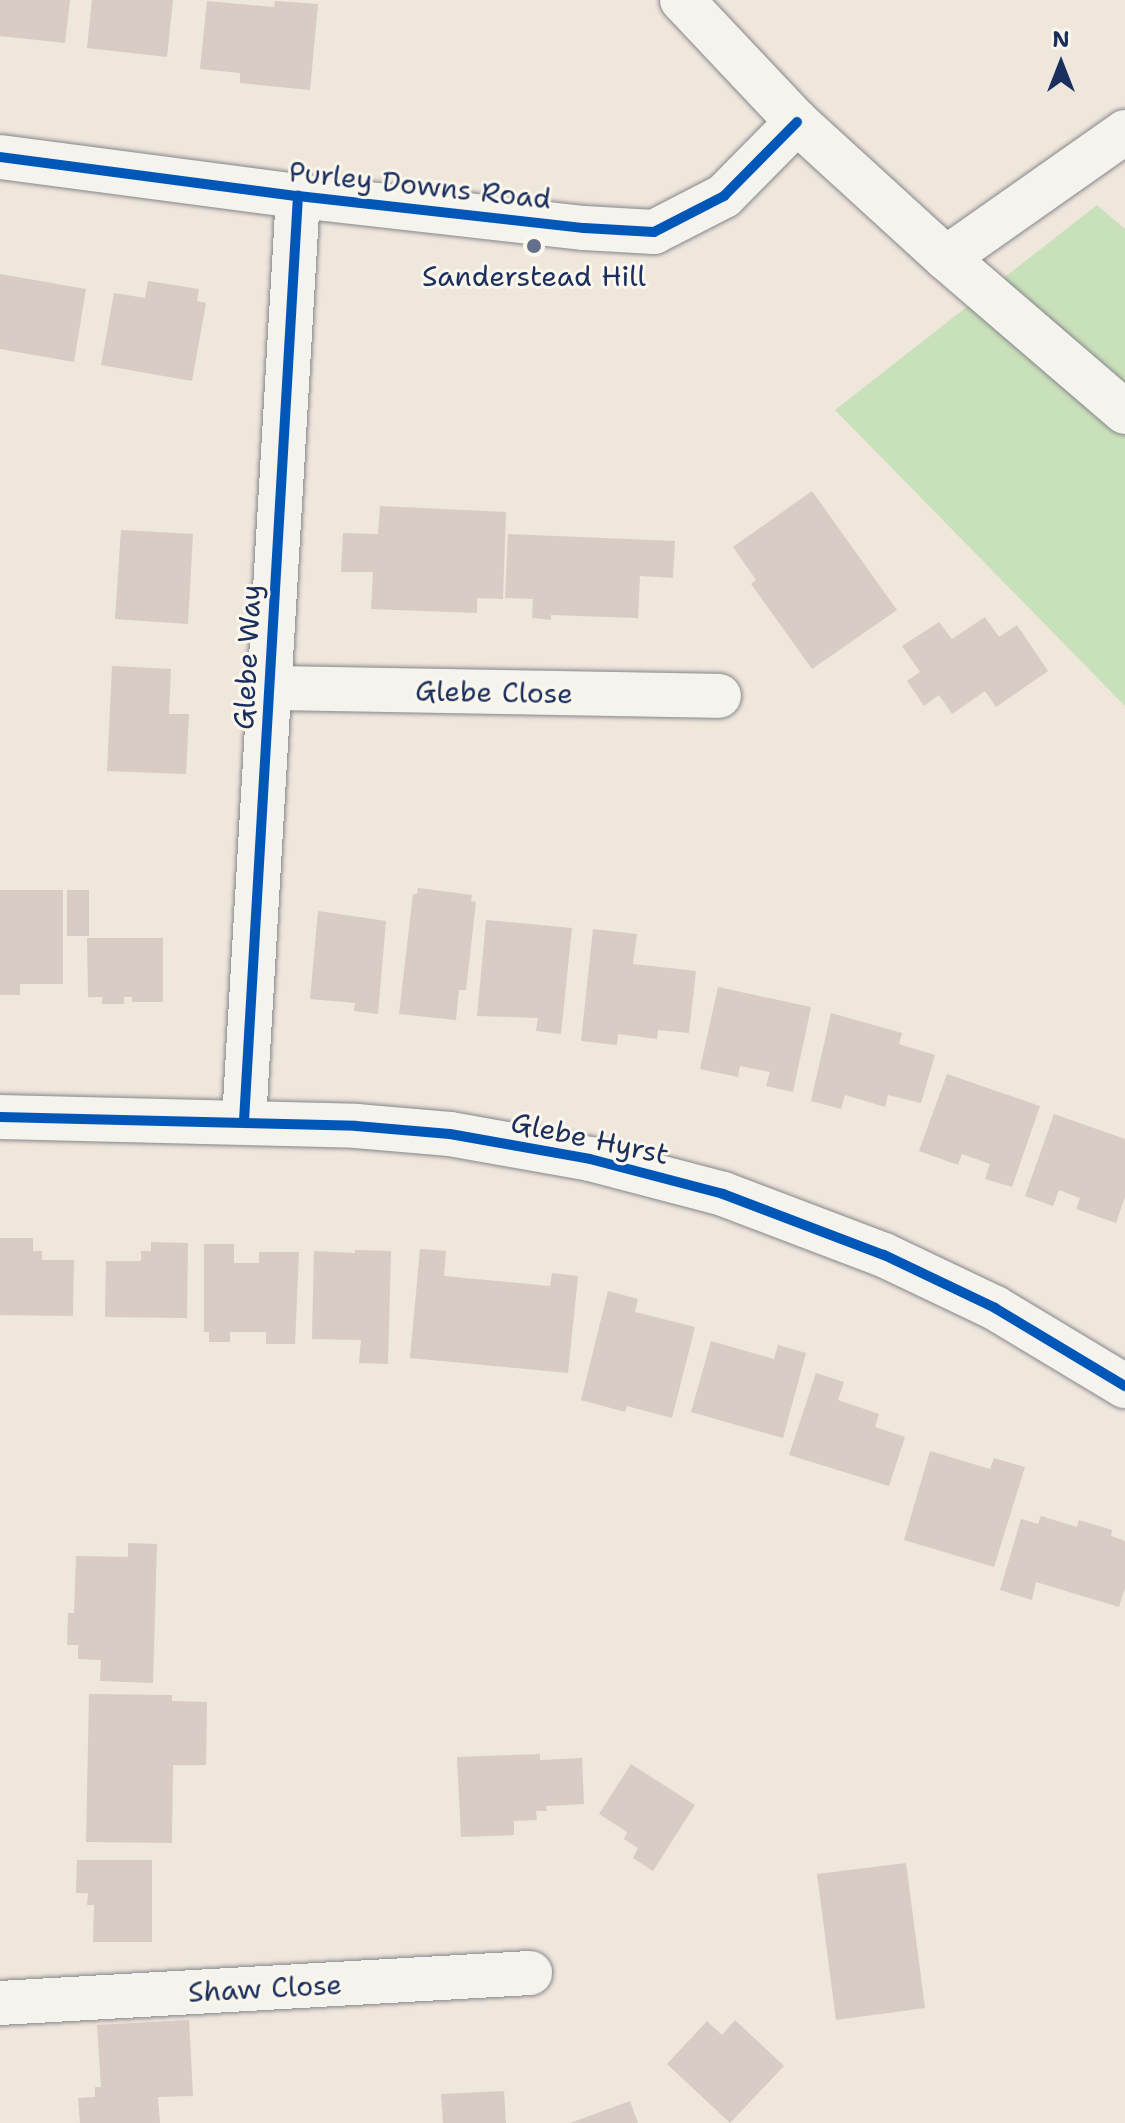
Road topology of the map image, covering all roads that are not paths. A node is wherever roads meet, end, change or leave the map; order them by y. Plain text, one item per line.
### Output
1 (682, 0) edge
2 (797, 122) junction
3 (1125, 132) edge
4 (0, 157) edge
5 (298, 196) junction
6 (946, 258) junction
7 (1125, 412) edge
8 (269, 688) junction
9 (719, 696) dead end
10 (0, 1117) edge
11 (244, 1121) junction
12 (1125, 1386) edge
13 (530, 1973) dead end
14 (0, 2003) edge

1 - 2 street
2 - 5 street, Purley Downs Road
2 - 6 street
3 - 6 street
4 - 5 street, Purley Downs Road
5 - 8 street, Glebe Way
6 - 7 street
8 - 9 street, Glebe Close
8 - 11 street, Glebe Way
10 - 11 street, Glebe Hyrst
11 - 12 street, Glebe Hyrst
13 - 14 street, Shaw Close

